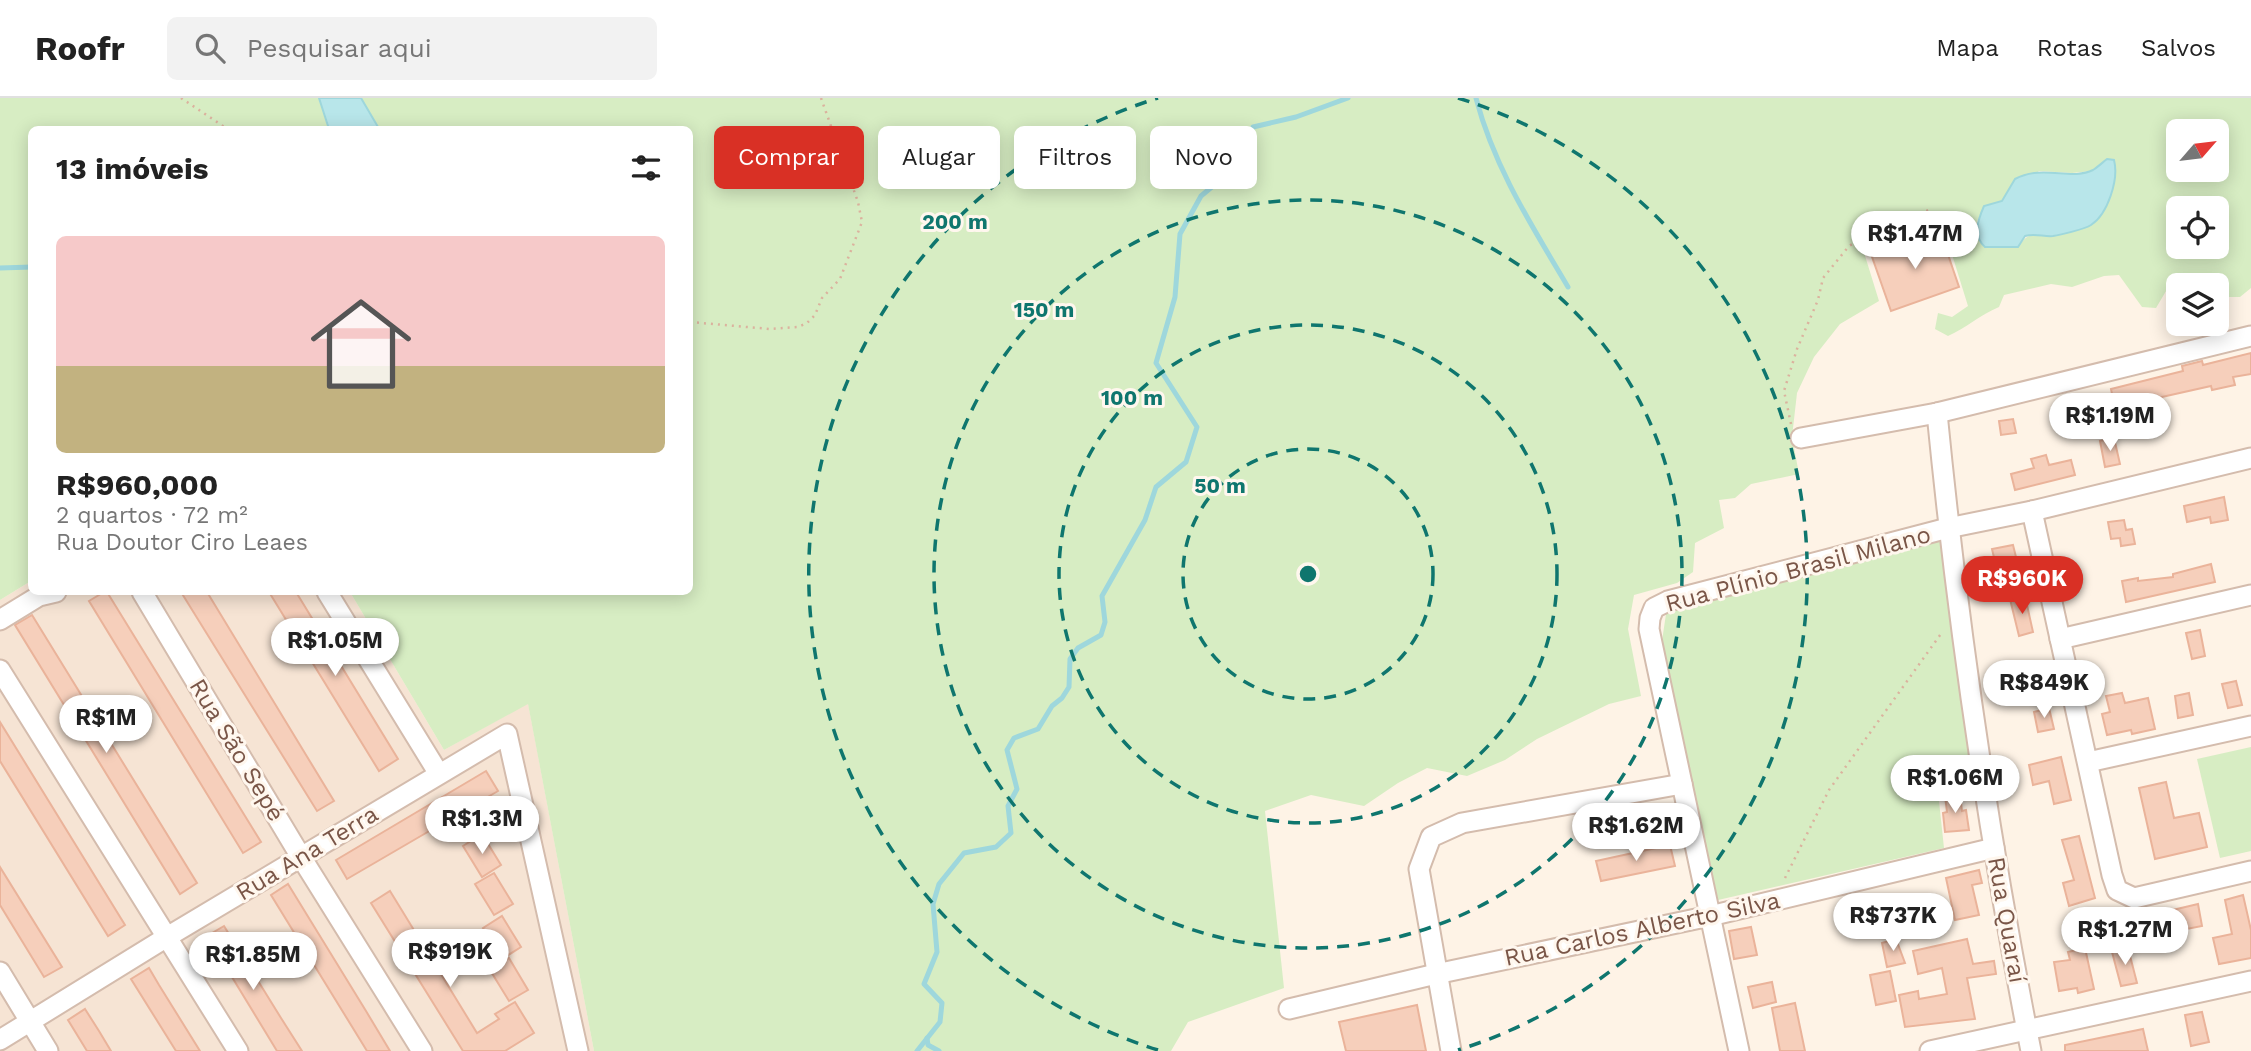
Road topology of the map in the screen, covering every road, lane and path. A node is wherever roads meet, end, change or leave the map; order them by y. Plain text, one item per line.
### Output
1 (181, 98) edge
2 (821, 98) edge
3 (223, 126) edge
4 (1929, 210) dead end
5 (693, 322) edge
6 (2251, 336) edge
7 (1937, 413) junction
8 (1801, 438) joint
9 (2251, 458) edge
10 (2032, 511) junction
11 (1948, 528) junction
12 (43, 595) edge
13 (144, 595) edge
14 (329, 595) edge
15 (2251, 596) edge
16 (0, 620) edge
17 (1946, 626) dead end
18 (2060, 639) junction
19 (0, 670) edge
20 (2251, 726) edge
21 (2088, 762) junction
22 (439, 774) junction
23 (1682, 784) junction
24 (1994, 848) junction
25 (301, 857) junction
26 (2251, 871) edge
27 (1769, 901) junction
28 (1710, 916) junction
29 (167, 937) junction
30 (0, 972) edge
31 (1436, 974) junction
32 (2251, 981) edge
33 (1289, 1009) dead end
34 (30, 1021) junction
35 (2027, 1030) junction
36 (0, 1040) edge
37 (48, 1051) edge
38 (238, 1051) edge
39 (422, 1051) edge
40 (578, 1051) edge
41 (1451, 1051) edge
42 (1738, 1051) edge
43 (1930, 1051) edge
44 (2031, 1051) edge

1 - 3 path
2 - 5 path
4 - 8 path
6 - 7 street
7 - 8 street
7 - 11 street, Rua Quaraí
9 - 10 street, Rua Plínio Brasil Milano
10 - 11 street, Rua Plínio Brasil Milano
10 - 18 street
11 - 23 street, Rua Plínio Brasil Milano
11 - 24 street, Rua Quaraí
12 - 16 street
13 - 25 street, Rua São Sepé
14 - 22 street
15 - 18 street
17 - 27 path
18 - 21 street
19 - 29 street
20 - 21 street
21 - 26 street
22 - 25 street, Rua Ana Terra
22 - 40 street, Rua Ana Terra
23 - 28 street
23 - 31 street
24 - 27 street, Rua Carlos Alberto Silva
24 - 35 street, Rua Quaraí
25 - 29 street, Rua Ana Terra
25 - 39 street, Rua São Sepé
27 - 28 street, Rua Carlos Alberto Silva
28 - 31 street, Rua Carlos Alberto Silva
28 - 42 street
29 - 34 street, Rua Ana Terra
29 - 38 street
30 - 34 street
31 - 33 street, Rua Carlos Alberto Silva
31 - 41 street
32 - 35 street
34 - 36 street, Rua Ana Terra
34 - 37 street
35 - 43 street
35 - 44 street, Rua Quaraí

